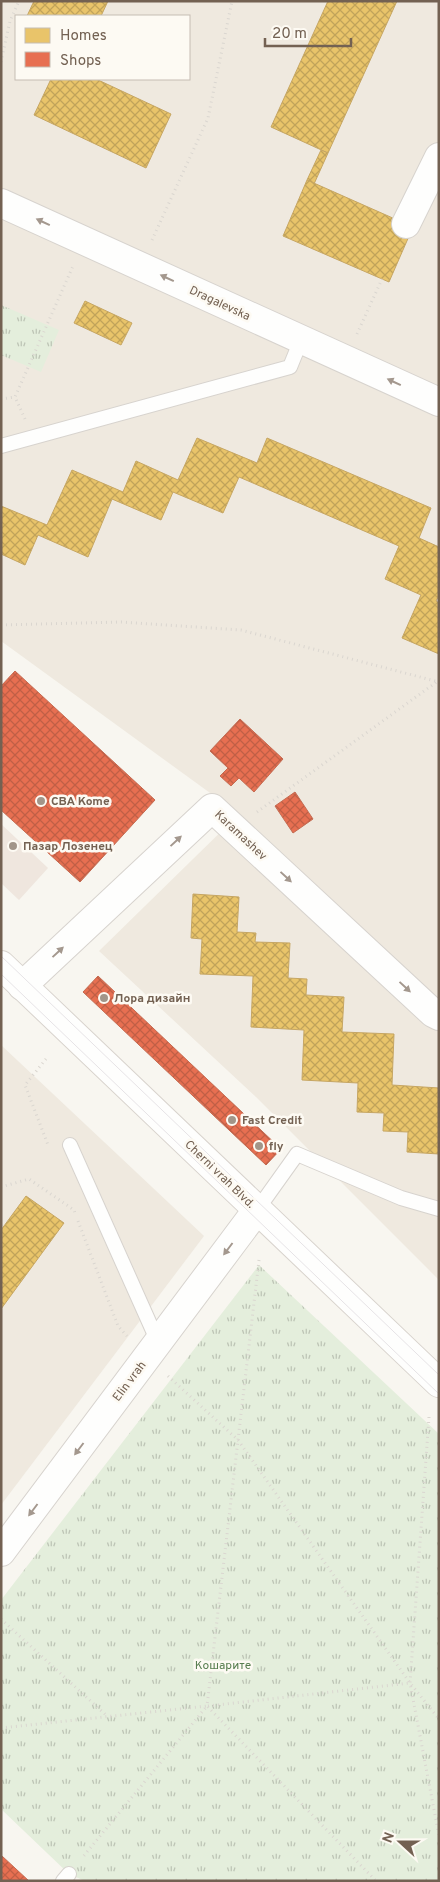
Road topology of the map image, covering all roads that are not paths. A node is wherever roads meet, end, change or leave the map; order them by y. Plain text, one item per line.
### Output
1 (439, 156) edge
2 (1, 203) edge
3 (406, 224) dead end
4 (301, 340) junction
5 (439, 402) edge
6 (1, 446) edge
7 (1, 965) edge
8 (22, 986) junction
9 (439, 1016) edge
10 (70, 1145) dead end
11 (439, 1209) edge
12 (257, 1210) junction
13 (153, 1349) junction
14 (439, 1383) edge
15 (1, 1552) edge

1 - 3 street
4 -> 2 street, Dragalevska
5 -> 4 street, Dragalevska
4 - 6 lane
7 - 8 street, Cherni vrah Blvd.
8 -> 9 street, Karamashev
8 - 12 street, Cherni vrah Blvd.
10 - 13 lane
11 - 12 lane
12 -> 13 street, Elin vrah
12 - 14 street, Cherni vrah Blvd.
13 -> 15 street, Elin vrah

